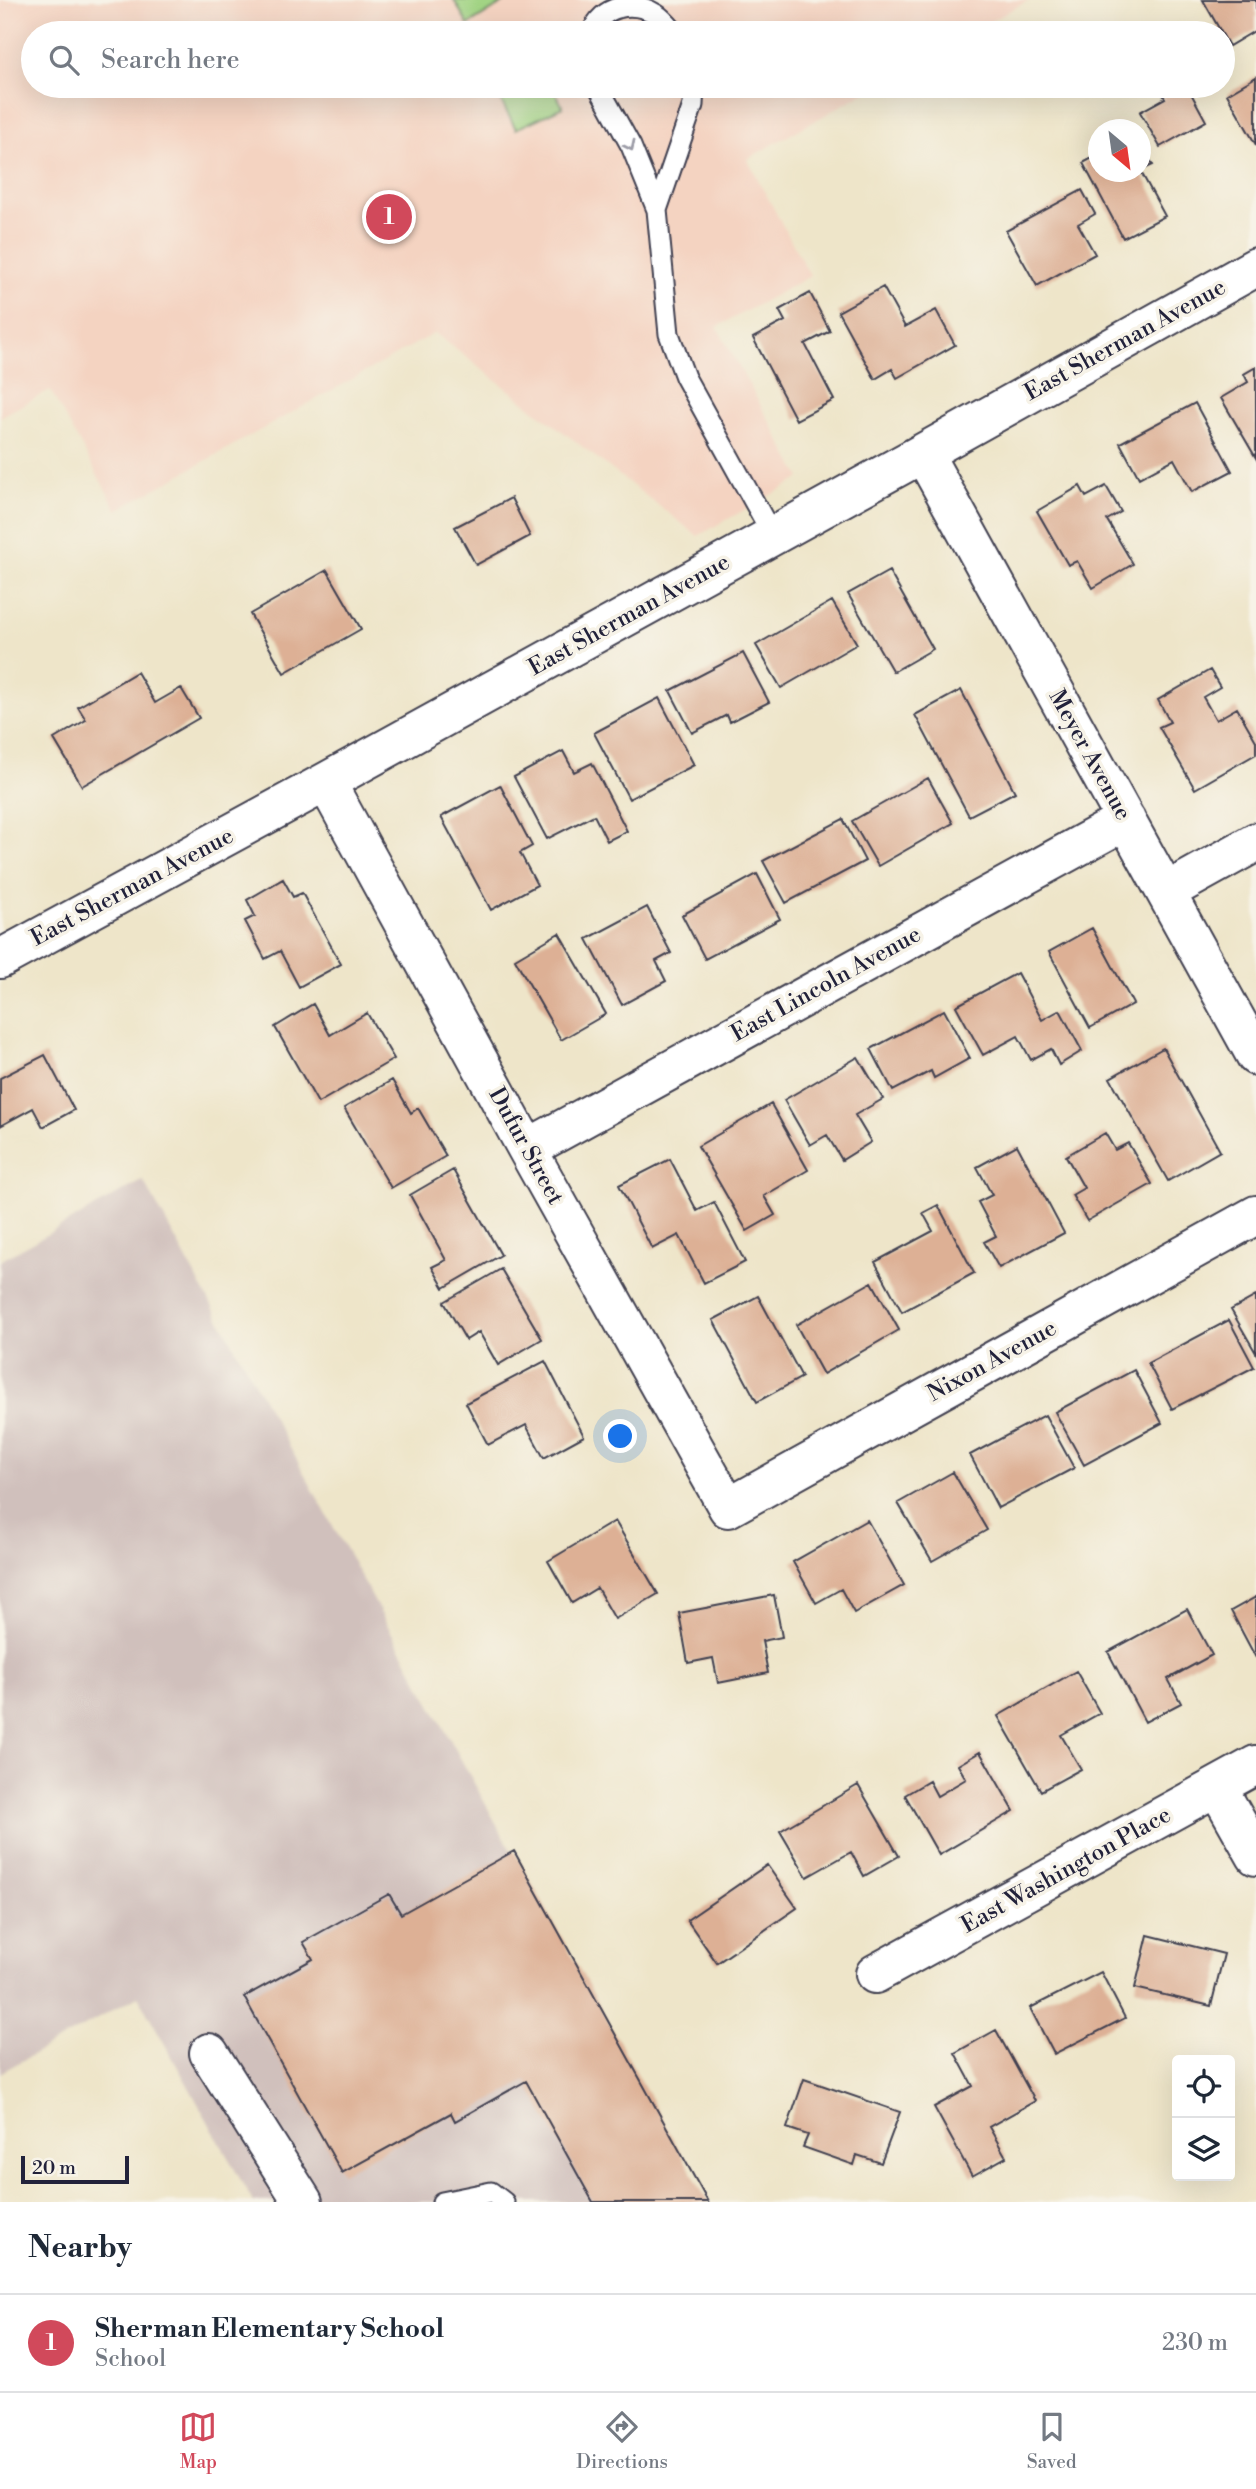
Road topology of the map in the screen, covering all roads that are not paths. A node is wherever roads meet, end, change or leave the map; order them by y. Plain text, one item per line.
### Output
1 (633, 2) edge
2 (600, 21) edge
3 (664, 21) edge
4 (605, 98) edge
5 (693, 98) edge
6 (657, 210) junction
7 (1256, 267) edge
8 (923, 453) junction
9 (773, 536) junction
10 (326, 782) junction
11 (1126, 820) junction
12 (1256, 842) edge
13 (1166, 892) junction
14 (0, 959) edge
15 (1256, 1056) edge
16 (527, 1149) junction
17 (1256, 1215) edge
18 (728, 1508) joint
19 (1256, 1765) edge
20 (1217, 1787) junction
21 (1256, 1857) edge
22 (875, 1974) dead end
23 (209, 2053) dead end
24 (303, 2202) edge
25 (442, 2202) edge
26 (504, 2202) edge

1 - 2 lane
1 - 3 lane
4 -> 6 lane
5 - 6 lane
6 - 9 lane
7 - 8 street, East Sherman Avenue
8 - 9 street, East Sherman Avenue
8 - 11 street, Meyer Avenue
9 - 10 street, East Sherman Avenue
10 - 14 street, East Sherman Avenue
10 - 16 street, Dufur Street
11 - 13 street, Meyer Avenue
11 - 16 street, East Lincoln Avenue
12 - 13 street
13 - 15 street, Meyer Avenue
16 - 18 street, Dufur Street
17 - 18 street, Nixon Avenue
19 - 20 street, East Washington Place
20 - 21 street
20 - 22 street, East Washington Place
23 - 24 street
25 - 26 lane

